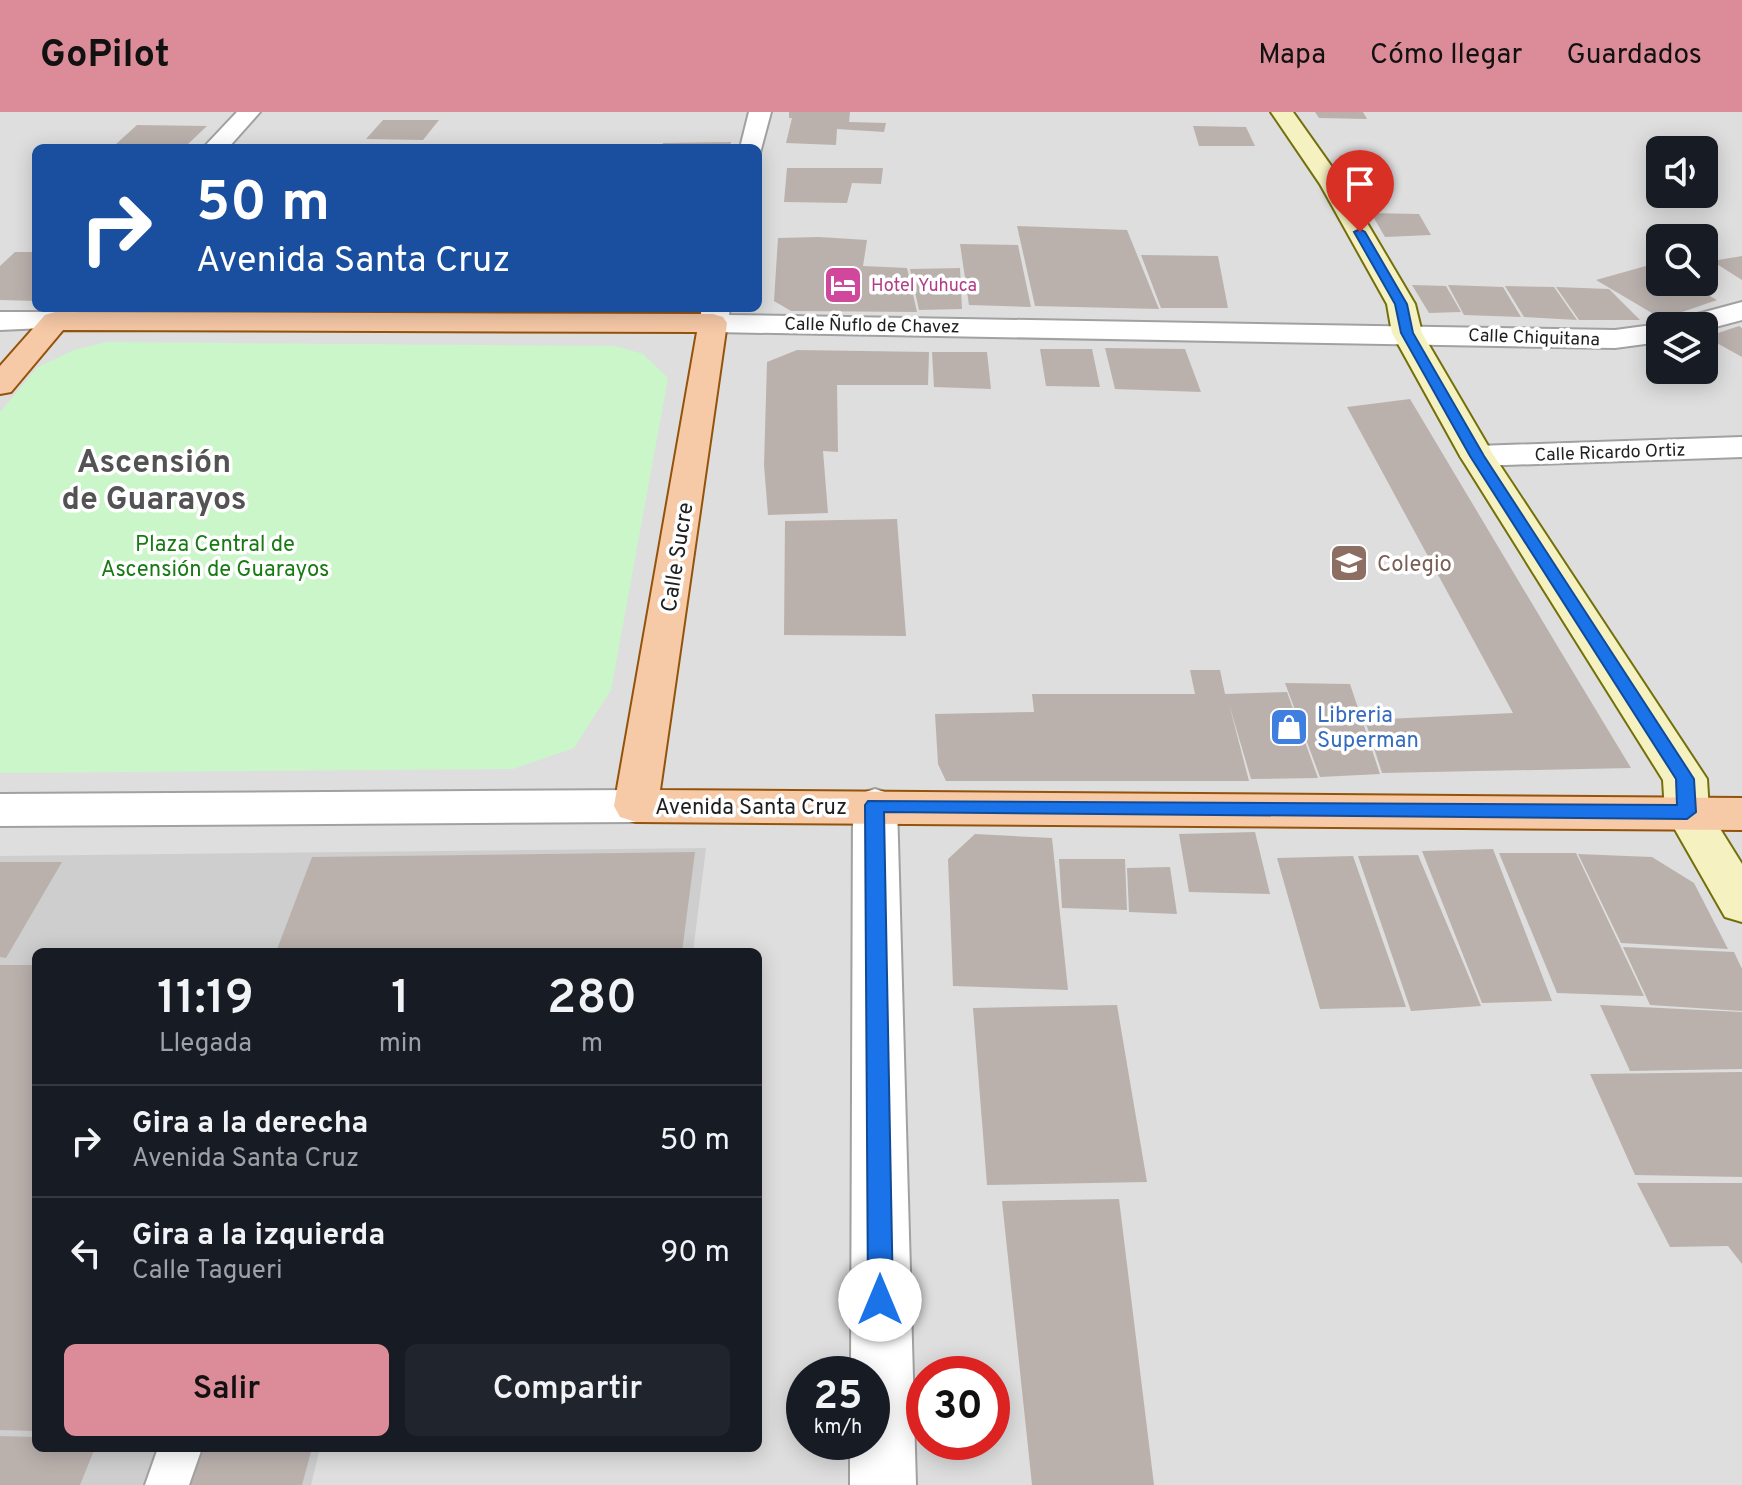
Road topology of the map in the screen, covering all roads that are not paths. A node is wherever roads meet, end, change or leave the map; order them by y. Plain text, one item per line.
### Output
1 (249, 112) edge
2 (760, 112) edge
3 (1282, 112) edge
4 (219, 144) edge
5 (753, 144) edge
6 (1742, 311) edge
7 (60, 314) edge
8 (715, 315) edge
9 (1718, 317) edge
10 (0, 321) edge
11 (1407, 333) junction
12 (1646, 335) edge
13 (0, 385) edge
14 (1742, 447) edge
15 (1477, 456) junction
16 (875, 805) junction
17 (636, 806) junction
18 (0, 810) edge
19 (1687, 812) junction
20 (1742, 814) edge
21 (1742, 904) edge
22 (179, 1452) edge
23 (167, 1485) edge
24 (883, 1485) edge

1 - 4 street
2 - 5 street
3 - 11 main road
6 - 9 street
7 - 8 main road, Calle Ñuflo de Chavez
7 - 10 street, Calle Ñuflo de Chavez
7 - 13 main road
8 - 11 street, Calle Ñuflo de Chavez
8 - 17 main road, Calle Sucre
11 - 12 street, Calle Chiquitana
11 - 15 main road
14 - 15 street, Calle Ricardo Ortiz
15 - 19 main road
16 - 17 main road, Avenida Santa Cruz
16 - 19 main road, Avenida Santa Cruz
16 - 24 street
17 - 18 street, Avenida Santa Cruz
19 - 20 main road, Avenida Santa Cruz
19 - 21 main road
22 - 23 lane

